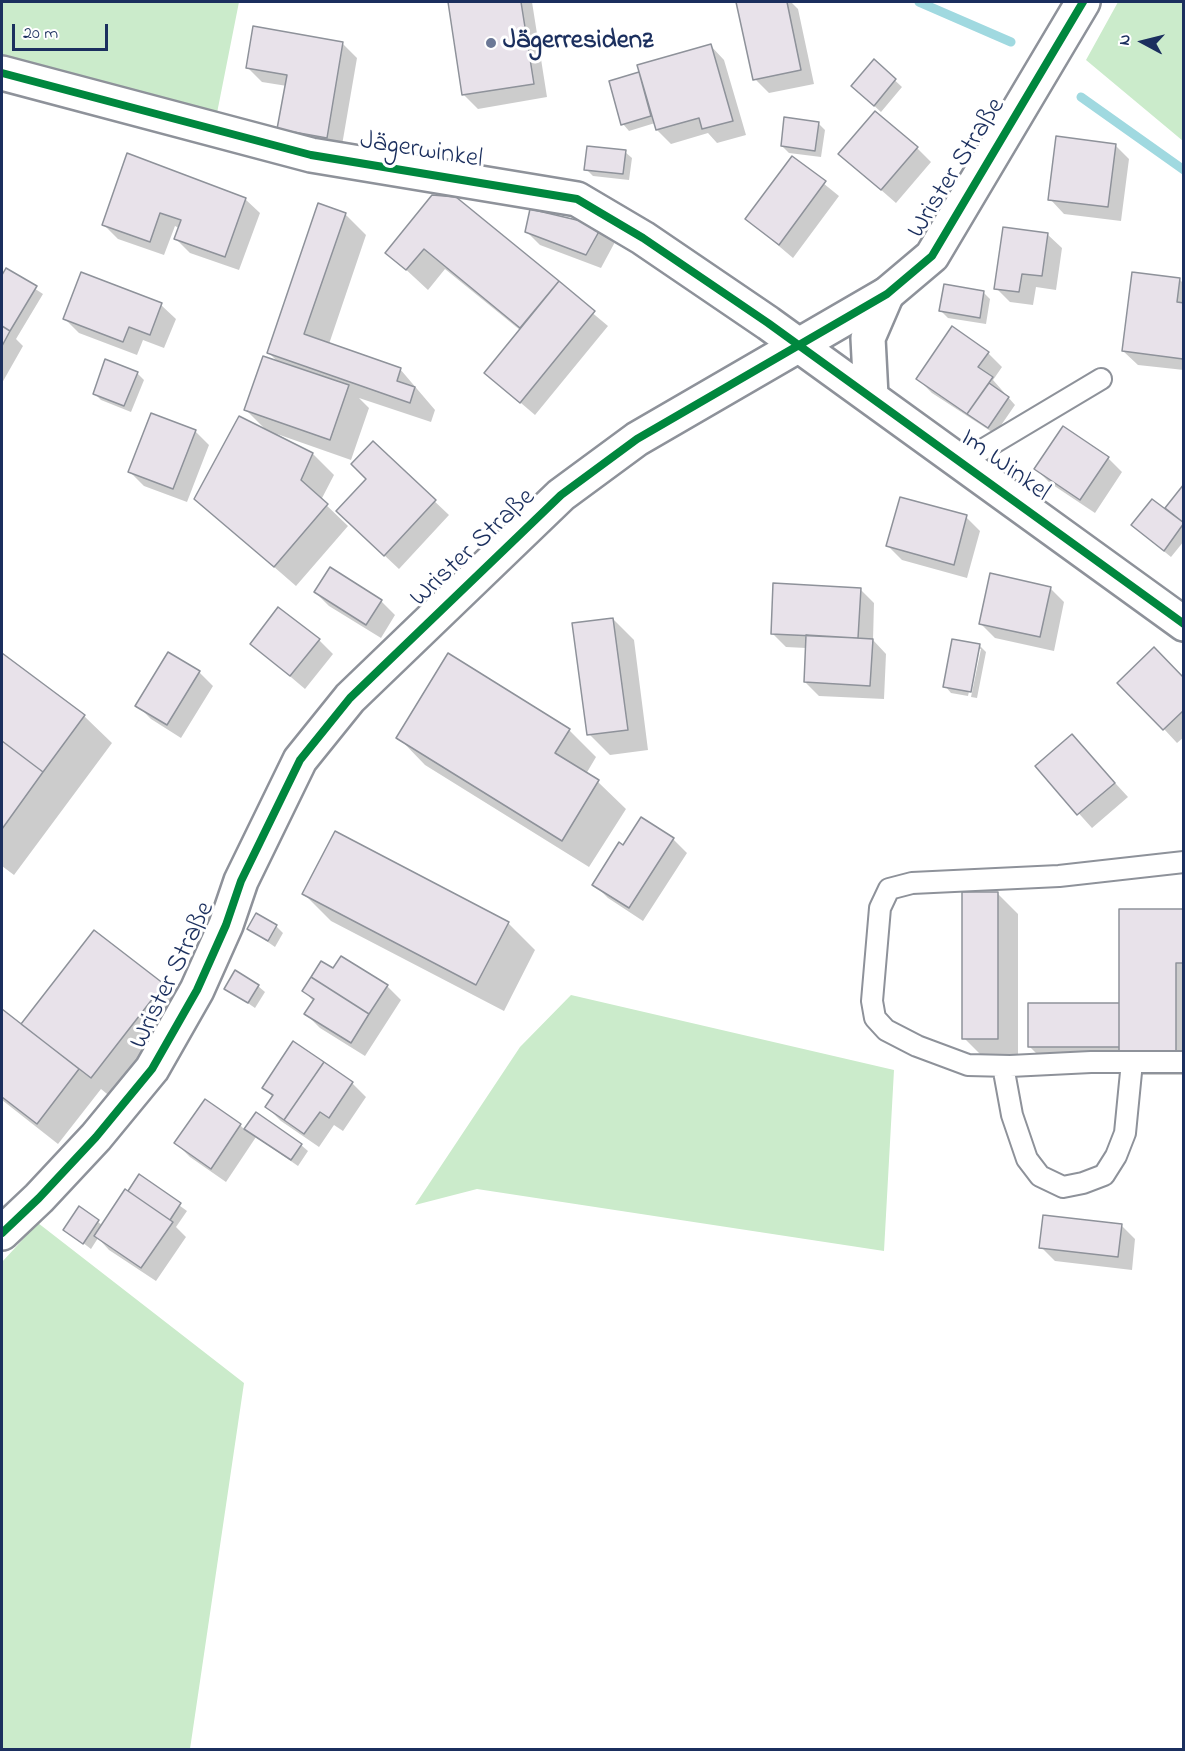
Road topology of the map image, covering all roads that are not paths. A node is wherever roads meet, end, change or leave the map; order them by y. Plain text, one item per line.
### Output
1 (1083, 2) edge
2 (2, 73) edge
3 (887, 294) junction
4 (799, 345) junction
5 (1101, 379) dead end
6 (871, 396) junction
7 (962, 462) junction
8 (1184, 624) edge
9 (1184, 862) edge
10 (1132, 1062) junction
11 (1184, 1062) edge
12 (1004, 1066) junction
13 (2, 1233) edge

1 - 3 street, Wrister Straße
2 - 4 street, Jägerwinkel
3 - 4 street, Wrister Straße
3 - 6 street
4 - 6 street, Im Winkel
4 - 13 street, Wrister Straße
5 - 7 lane
6 - 7 street, Im Winkel
7 - 8 street, Im Winkel
9 - 12 lane
10 - 11 lane
10 - 12 lane
10 - 12 lane

